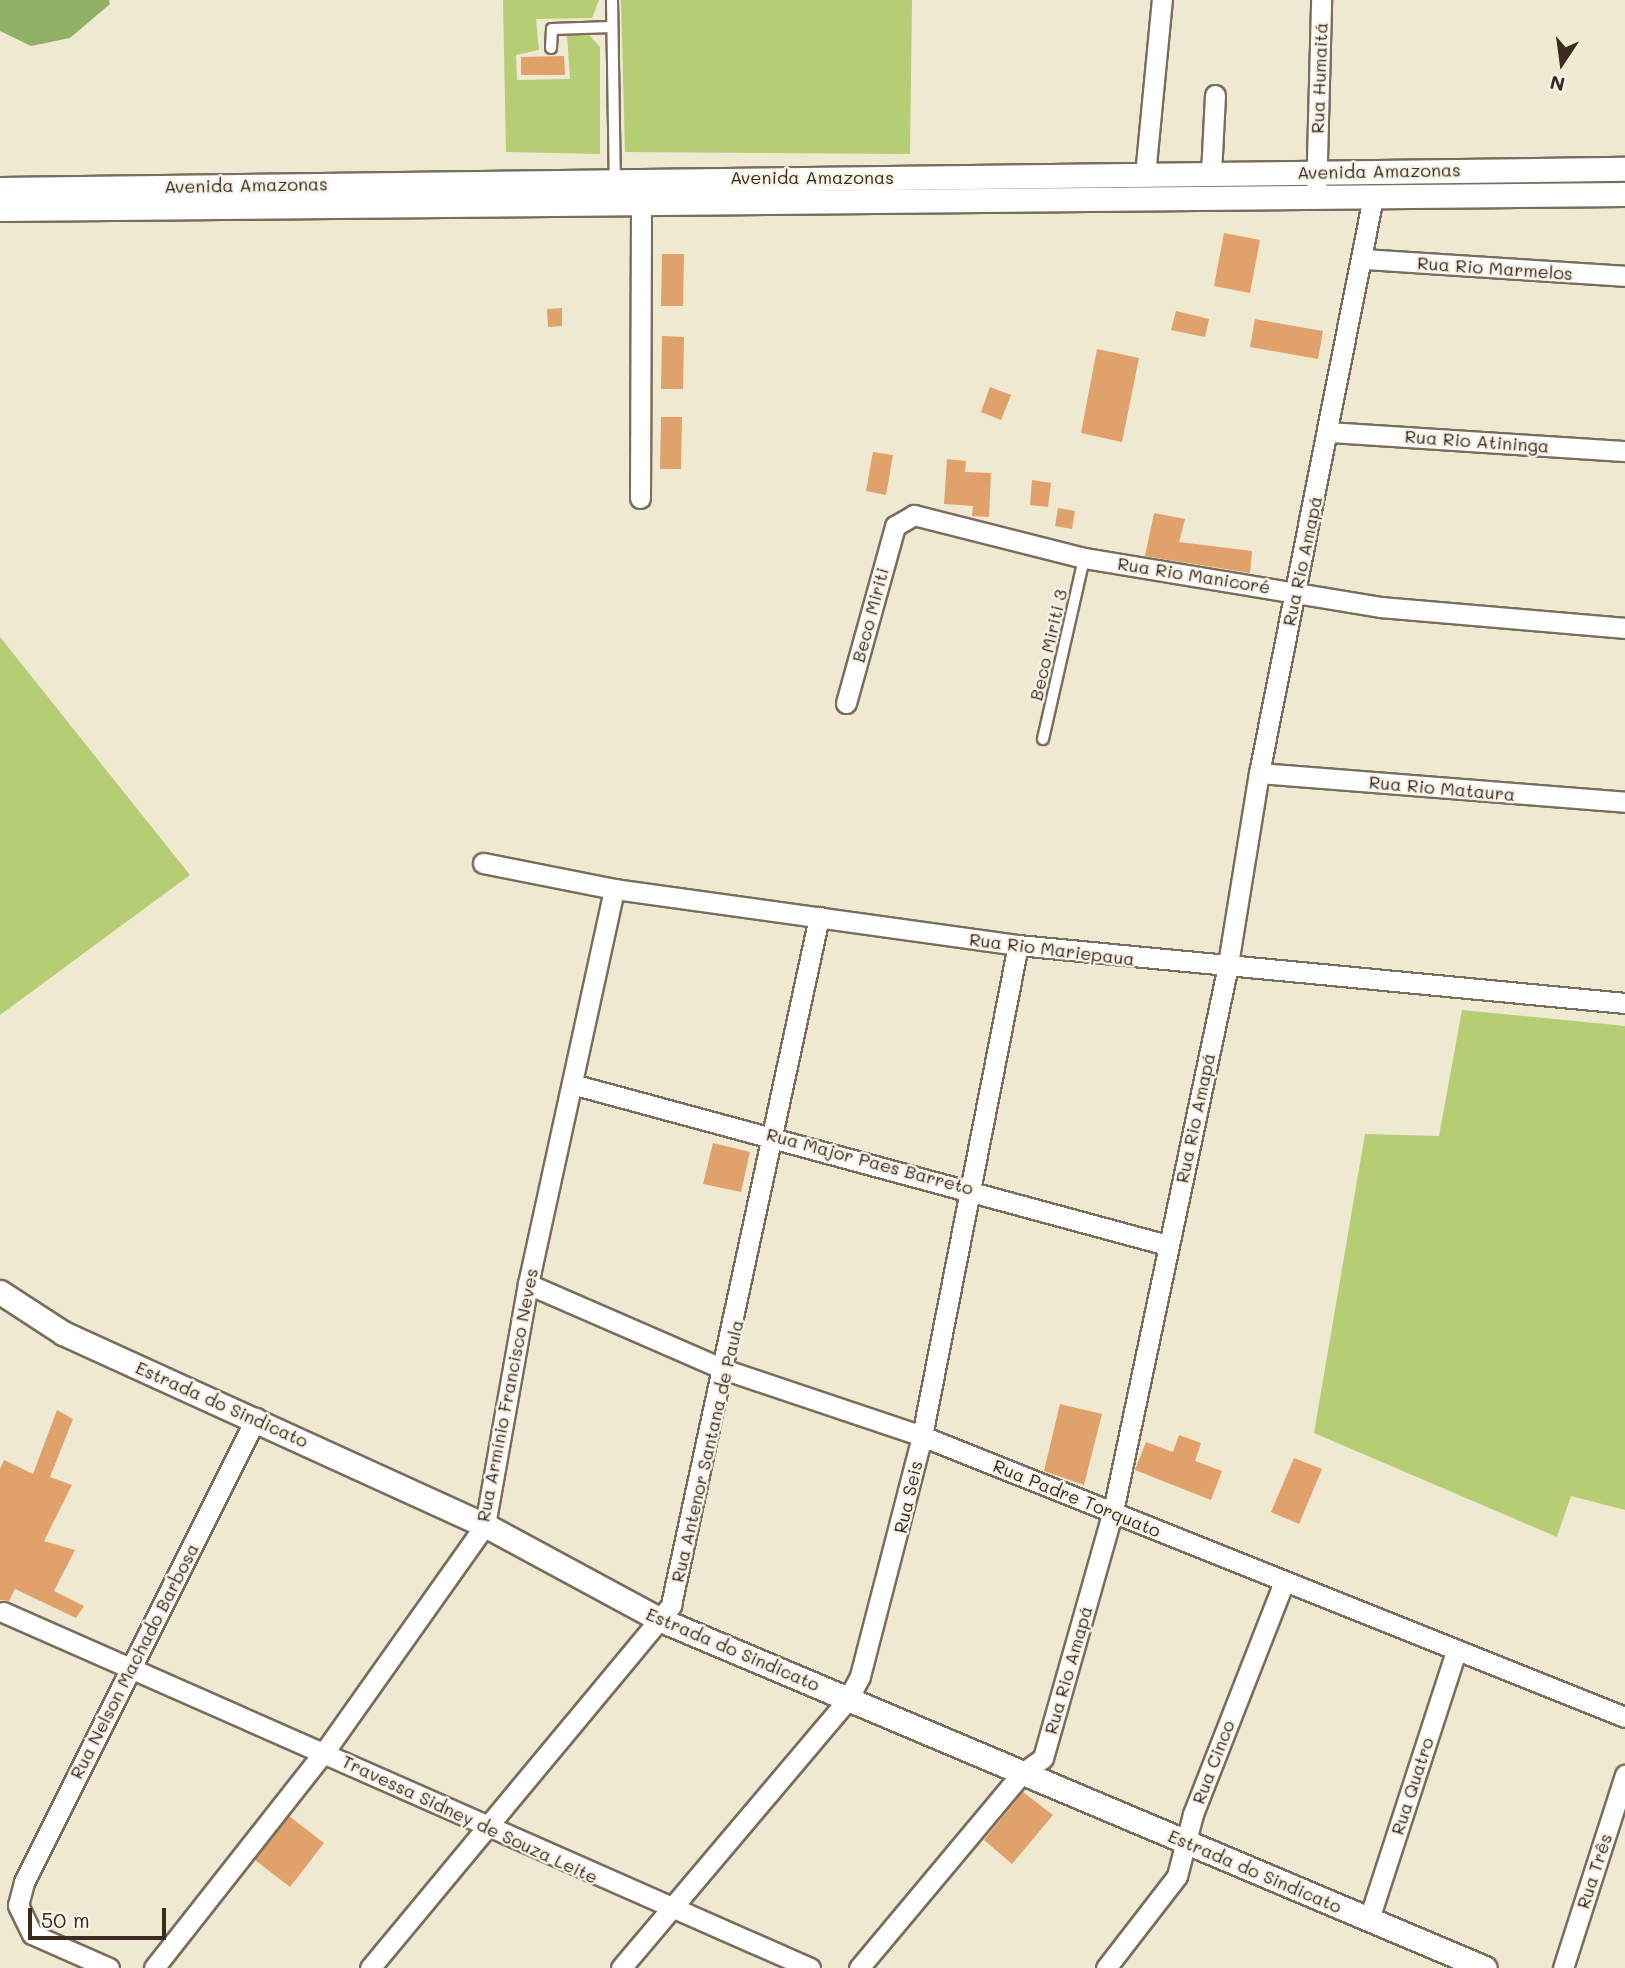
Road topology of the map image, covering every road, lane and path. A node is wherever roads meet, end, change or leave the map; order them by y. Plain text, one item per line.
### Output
1 (612, 0) edge
2 (1162, 0) edge
3 (1321, 0) edge
4 (612, 27) junction
5 (551, 48) dead end
6 (1215, 95) dead end
7 (1625, 169) edge
8 (1316, 172) junction
9 (1211, 174) junction
10 (1145, 175) junction
11 (615, 179) junction
12 (0, 189) edge
13 (1625, 194) edge
14 (1316, 197) junction
15 (1373, 197) junction
16 (616, 204) junction
17 (641, 205) junction
18 (0, 209) edge
19 (1364, 259) junction
20 (1625, 276) edge
21 (1329, 432) junction
22 (1625, 451) edge
23 (640, 498) dead end
24 (895, 526) joint
25 (1084, 558) junction
26 (1296, 591) junction
27 (1625, 628) edge
28 (846, 703) dead end
29 (1043, 739) dead end
30 (1259, 773) junction
31 (1625, 802) edge
32 (483, 863) dead end
33 (614, 889) junction
34 (819, 917) junction
35 (1018, 946) junction
36 (1227, 970) junction
37 (1625, 1003) edge
38 (572, 1084) junction
39 (777, 1135) junction
40 (974, 1188) junction
41 (1167, 1245) junction
42 (528, 1284) junction
43 (0, 1292) edge
44 (726, 1370) junction
45 (256, 1418) junction
46 (922, 1436) junction
47 (1113, 1511) junction
48 (485, 1525) junction
49 (1284, 1582) junction
50 (3, 1612) dead end
51 (661, 1620) junction
52 (1455, 1654) junction
53 (132, 1666) junction
54 (848, 1699) junction
55 (1625, 1717) edge
56 (325, 1751) junction
57 (1021, 1774) junction
58 (1625, 1774) edge
59 (489, 1829) junction
60 (1187, 1843) junction
61 (670, 1910) junction
62 (1369, 1919) junction
63 (109, 1968) edge
64 (154, 1968) edge
65 (370, 1968) edge
66 (621, 1968) edge
67 (810, 1968) edge
68 (859, 1968) edge
69 (1106, 1968) edge
70 (1485, 1968) edge
71 (1563, 1968) edge

1 - 4 lane
2 - 10 street
3 - 8 street, Rua Humaitá
4 - 5 lane
4 - 11 lane
6 - 9 street
7 - 8 street, Avenida Amazonas
8 - 9 street, Avenida Amazonas
8 - 14 street, Rua Humaitá
9 - 10 street, Avenida Amazonas
10 - 11 street, Avenida Amazonas
11 - 12 street, Avenida Amazonas
11 - 16 lane
13 - 15 street, Avenida Amazonas
14 - 15 street, Avenida Amazonas
14 - 17 street, Avenida Amazonas
15 - 19 street, Rua Rio Amapá
16 - 17 street, Avenida Amazonas
16 - 18 street, Avenida Amazonas
17 - 23 street
19 - 20 street, Rua Rio Marmelos
19 - 21 street, Rua Rio Amapá
21 - 22 street, Rua Rio Atininga
21 - 26 street, Rua Rio Amapá
24 - 25 street, Rua Rio Manicoré
24 - 28 street, Beco Miriti
25 - 26 street, Rua Rio Manicoré
25 - 29 lane, Beco Miriti 3
26 - 27 street, Rua Rio Manicoré
26 - 30 street, Rua Rio Amapá
30 - 31 street, Rua Rio Mataura
30 - 36 street, Rua Rio Amapá
32 - 33 street, Rua Rio Mariepaua
33 - 34 street, Rua Rio Mariepaua
33 - 38 street, Rua Armínio Francisco Neves
34 - 35 street, Rua Rio Mariepaua
34 - 39 street, Rua Antenor Santana de Paula
35 - 36 street, Rua Rio Mariepaua
35 - 40 street, Rua Seis
36 - 37 street, Rua Rio Mariepaua
36 - 41 street, Rua Rio Amapá
38 - 39 street, Rua Major Paes Barreto
38 - 42 street, Rua Armínio Francisco Neves
39 - 40 street, Rua Major Paes Barreto
39 - 44 street, Rua Antenor Santana de Paula
40 - 41 street, Rua Major Paes Barreto
40 - 46 street, Rua Seis
41 - 47 street, Rua Rio Amapá
42 - 44 street, Rua Padre Torquato
42 - 48 street, Rua Armínio Francisco Neves
43 - 45 street, Estrada do Sindicato
44 - 46 street, Rua Padre Torquato
44 - 51 street, Rua Antenor Santana de Paula
45 - 48 street, Estrada do Sindicato
45 - 53 street, Rua Nelson Machado Barbosa
46 - 47 street, Rua Padre Torquato
46 - 54 street, Rua Seis
47 - 49 street, Rua Padre Torquato
47 - 57 street, Rua Rio Amapá
48 - 51 street, Estrada do Sindicato
48 - 56 street, Rua Armínio Francisco Neves
49 - 52 street, Rua Padre Torquato
49 - 60 street, Rua Cinco
50 - 53 street, Travessa Sidney de Souza Leite
51 - 54 street, Estrada do Sindicato
51 - 59 street, Rua Antenor Santana de Paula
52 - 55 street, Rua Padre Torquato
52 - 62 street, Rua Quatro
53 - 56 street, Travessa Sidney de Souza Leite
53 - 63 street, Rua Nelson Machado Barbosa
54 - 57 street, Estrada do Sindicato
54 - 61 street, Rua Seis
56 - 59 street, Travessa Sidney de Souza Leite
56 - 64 street, Rua Armínio Francisco Neves
57 - 60 street, Estrada do Sindicato
57 - 68 street, Rua Rio Amapá
58 - 71 street, Rua Três
59 - 61 street, Travessa Sidney de Souza Leite
59 - 65 street, Rua Antenor Santana de Paula
60 - 62 street, Estrada do Sindicato
60 - 69 street, Rua Cinco
61 - 66 street, Rua Seis
61 - 67 street, Travessa Sidney de Souza Leite
62 - 70 street, Estrada do Sindicato

